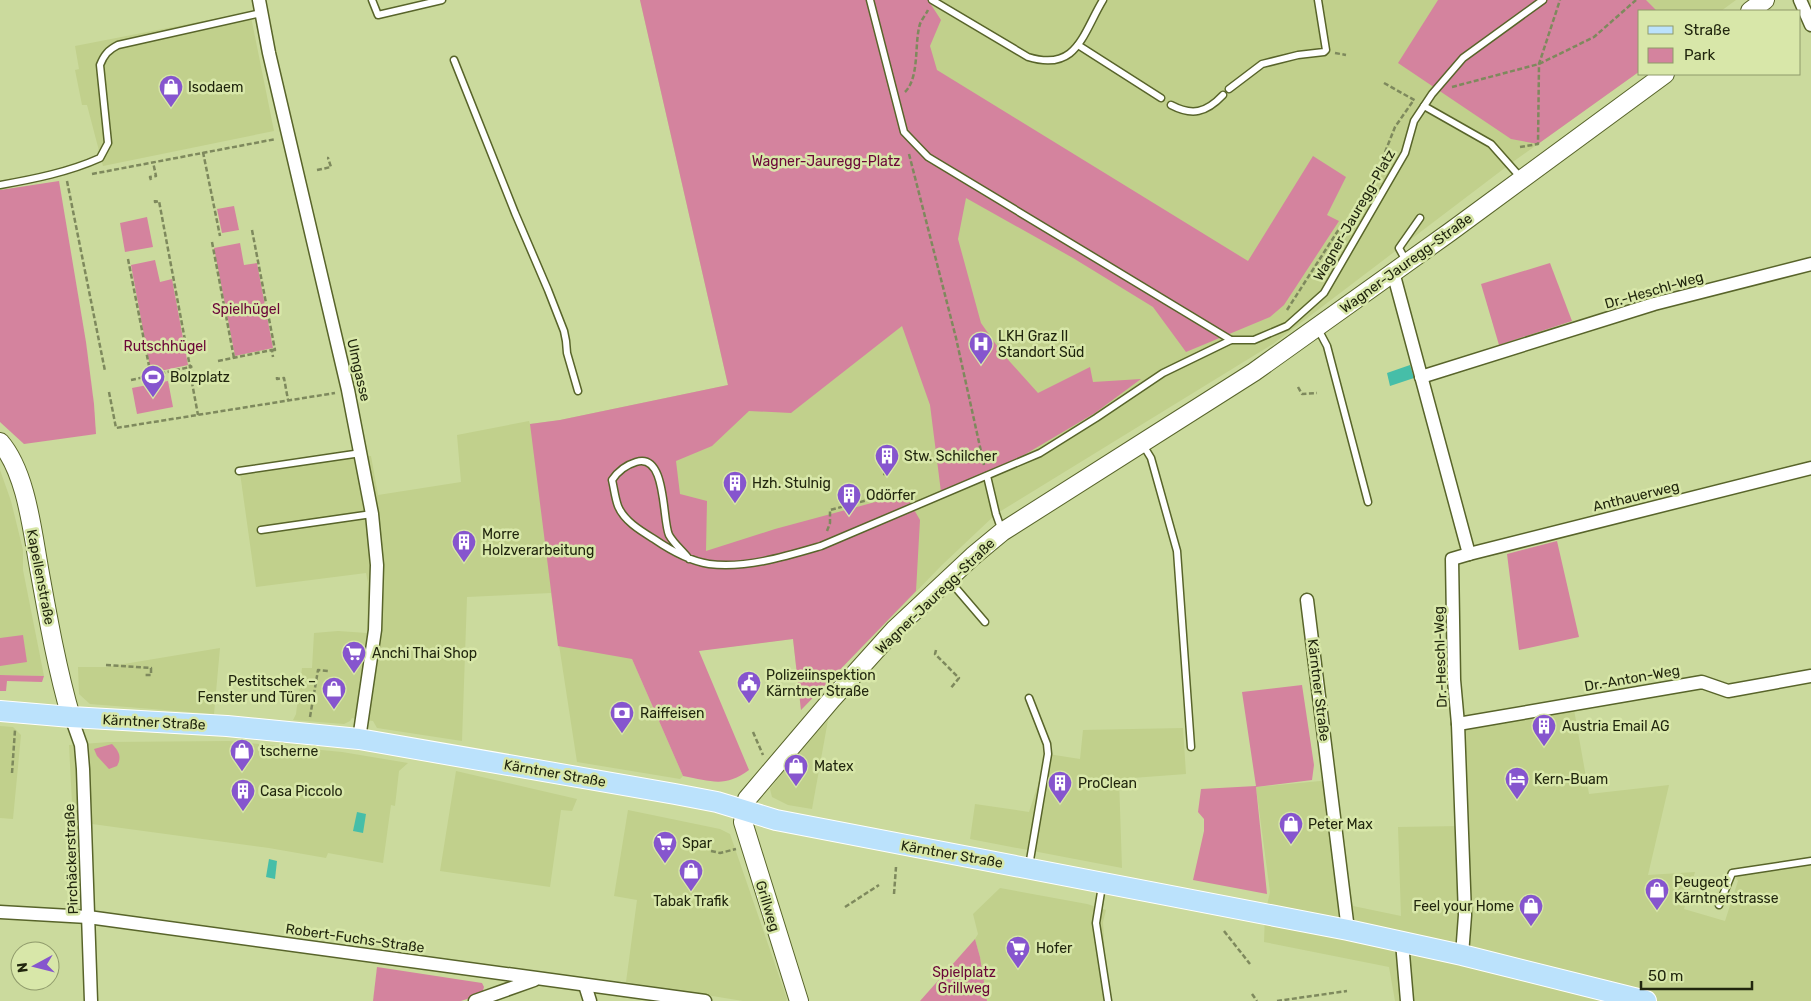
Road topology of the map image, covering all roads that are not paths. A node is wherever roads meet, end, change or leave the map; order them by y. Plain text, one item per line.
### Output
1 (372, 0) edge
2 (442, 0) edge
3 (870, 0) edge
4 (933, 0) edge
5 (1103, 0) edge
6 (1318, 0) edge
7 (1543, 0) edge
8 (1765, 0) edge
9 (1800, 0) edge
10 (260, 6) edge
11 (1751, 10) edge
12 (1811, 25) edge
13 (1078, 45) junction
14 (454, 60) dead end
15 (1664, 75) edge
16 (1229, 89) dead end
17 (1222, 95) dead end
18 (1161, 98) dead end
19 (1171, 105) dead end
20 (1424, 106) junction
21 (1522, 179) junction
22 (0, 185) edge
23 (1420, 218) dead end
24 (1811, 264) edge
25 (1399, 267) junction
26 (1317, 328) junction
27 (1231, 340) junction
28 (1421, 377) junction
29 (578, 391) dead end
30 (0, 442) edge
31 (1141, 443) junction
32 (361, 453) junction
33 (1811, 468) edge
34 (239, 471) dead end
35 (987, 476) junction
36 (1368, 502) dead end
37 (372, 514) junction
38 (261, 530) dead end
39 (1002, 532) junction
40 (1469, 554) junction
41 (689, 559) junction
42 (948, 579) junction
43 (1307, 600) dead end
44 (986, 622) dead end
45 (1811, 676) edge
46 (1029, 698) dead end
47 (0, 711) edge
48 (71, 717) junction
49 (1458, 724) junction
50 (359, 739) junction
51 (1191, 747) dead end
52 (745, 810) junction
53 (1811, 861) edge
54 (1029, 868) junction
55 (1103, 882) junction
56 (1719, 905) dead end
57 (0, 912) edge
58 (88, 917) junction
59 (1348, 930) junction
60 (1402, 942) junction
61 (1462, 955) junction
62 (537, 979) junction
63 (585, 985) junction
64 (91, 1001) edge
65 (475, 1001) edge
66 (590, 1001) edge
67 (705, 1001) edge
68 (799, 1001) edge
69 (1108, 1001) edge
70 (1407, 1001) edge
71 (1646, 1001) edge

1 - 2 lane
3 - 27 lane
4 - 13 lane
5 - 13 lane
6 - 16 lane
7 - 20 lane, Wagner-Jauregg-Platz
8 - 11 main road
9 - 12 street
10 - 22 lane, Ulmgasse
10 - 32 street, Ulmgasse
13 - 18 lane
14 - 29 lane
15 - 21 main road, Wagner-Jauregg-Straße
17 - 19 lane
20 - 21 lane
20 - 27 lane, Wagner-Jauregg-Platz
21 - 25 main road, Wagner-Jauregg-Straße
23 - 25 lane
24 - 28 street, Dr.-Heschl-Weg
25 - 26 main road, Wagner-Jauregg-Straße
25 - 28 street
26 - 31 main road, Wagner-Jauregg-Straße
26 - 36 lane
27 - 35 lane, Wagner-Jauregg-Platz
28 - 40 street
30 - 48 main road, Kapellenstraße
31 - 39 main road, Wagner-Jauregg-Straße
31 - 51 lane
32 - 34 lane
32 - 37 street, Ulmgasse
33 - 40 street, Anthauerweg
35 - 39 lane
35 - 41 lane, Wagner-Jauregg-Platz
37 - 38 lane
37 - 50 street, Ulmgasse
39 - 42 main road, Wagner-Jauregg-Straße
40 - 49 street, Dr.-Heschl-Weg
41 - 41 lane, Wagner-Jauregg-Platz
42 - 44 lane
42 - 52 main road, Wagner-Jauregg-Straße
43 - 59 street, Kärntner Straße
45 - 49 street, Dr.-Anton-Weg
46 - 54 lane
47 - 48 main road, Kärntner Straße
48 - 50 main road, Kärntner Straße
48 - 58 street, Pirchäckerstraße
49 - 61 street, Dr.-Heschl-Weg
50 - 52 main road, Kärntner Straße
52 - 54 main road, Kärntner Straße
52 - 68 main road, Grillweg
53 - 56 lane
54 - 55 main road, Kärntner Straße
55 - 59 main road, Kärntner Straße
55 - 69 lane
57 - 58 street, Robert-Fuchs-Straße
58 - 62 street, Robert-Fuchs-Straße
58 - 64 street, Pirchäckerstraße
59 - 60 main road, Kärntner Straße
60 - 61 main road, Kärntner Straße
60 - 70 street
61 - 71 main road, Kärntner Straße
62 - 63 street, Robert-Fuchs-Straße
62 - 65 street
63 - 66 street
63 - 67 street, Robert-Fuchs-Straße

